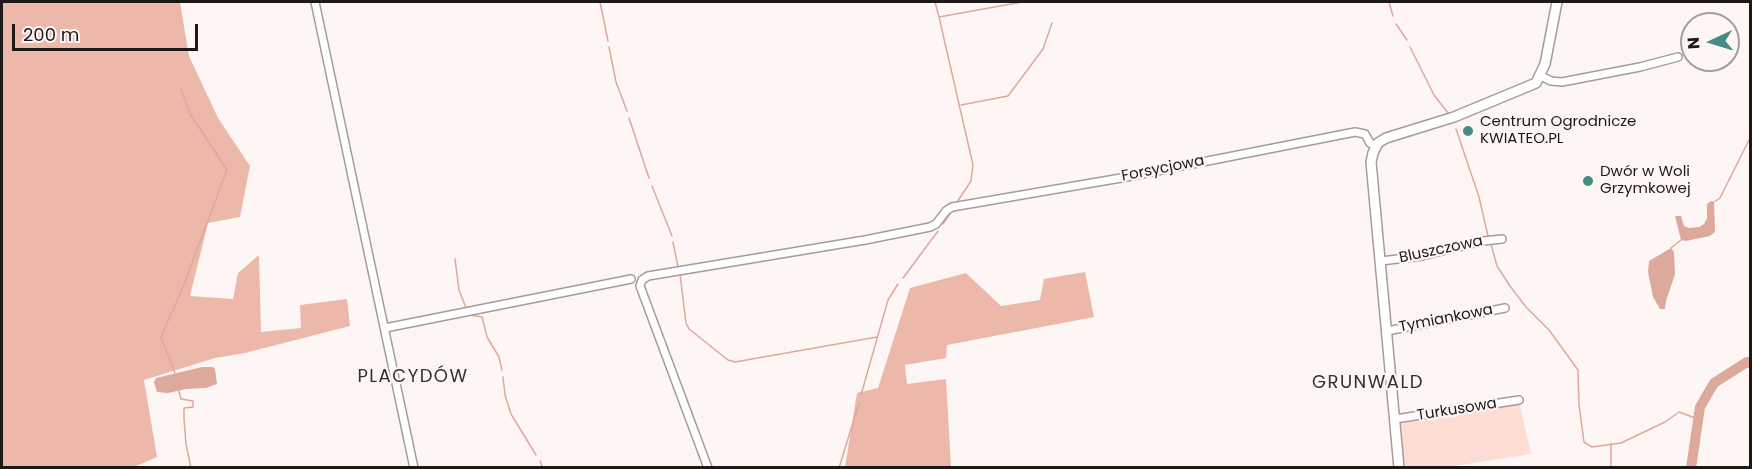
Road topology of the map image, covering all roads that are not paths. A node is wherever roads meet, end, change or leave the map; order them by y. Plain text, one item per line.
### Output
1 (315, 2) edge
2 (1557, 2) edge
3 (1678, 57) dead end
4 (1541, 76) junction
5 (1376, 146) junction
6 (1502, 239) dead end
7 (1381, 261) junction
8 (631, 279) dead end
9 (1505, 308) dead end
10 (385, 328) junction
11 (1387, 331) junction
12 (1519, 400) dead end
13 (1395, 419) junction
14 (414, 468) edge
15 (708, 468) edge
16 (1399, 468) edge

1 - 10 street
2 - 4 street
3 - 4 street
4 - 5 street
5 - 7 street
5 - 15 street, Forsycjowa
6 - 7 street, Bluszczowa
7 - 11 street
8 - 10 street
9 - 11 street, Tymiankowa
10 - 14 street
11 - 13 street
12 - 13 street, Turkusowa
13 - 16 street

